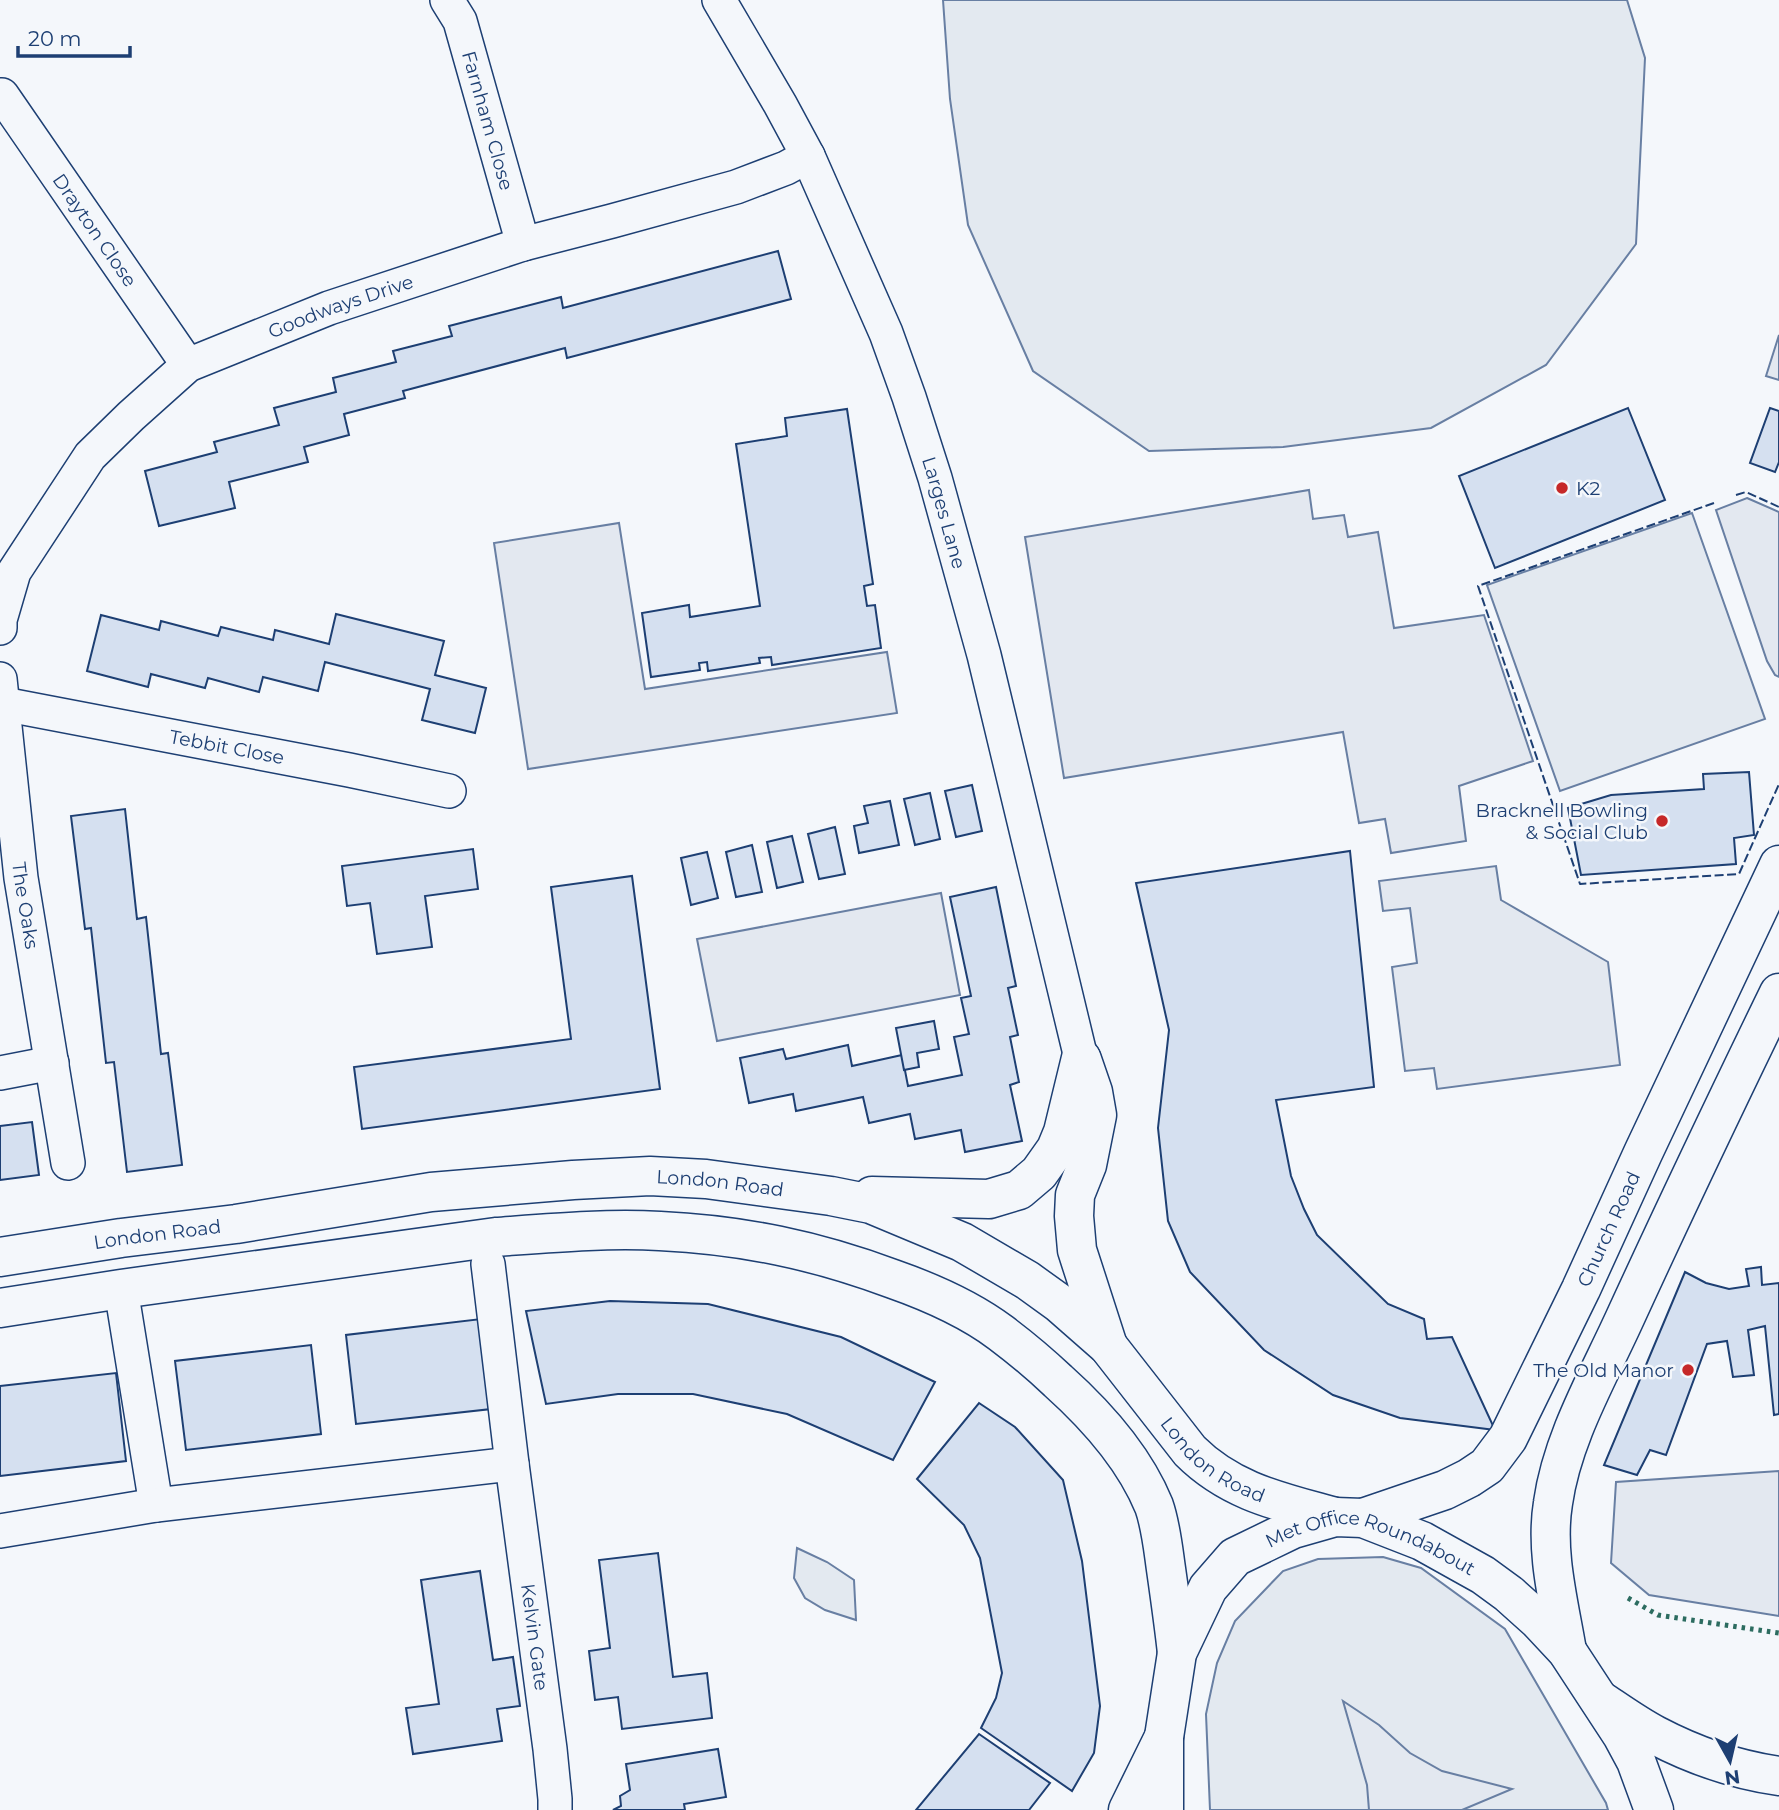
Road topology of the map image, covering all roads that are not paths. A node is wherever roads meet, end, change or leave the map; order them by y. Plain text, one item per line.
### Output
1 (447, 0) edge
2 (719, 0) edge
3 (2, 95) dead end
4 (808, 156) junction
5 (523, 243) junction
6 (188, 365) junction
7 (7, 570) edge
8 (0, 628) edge
9 (1, 691) edge
10 (449, 792) dead end
11 (1779, 865) edge
12 (1779, 993) edge
13 (1081, 1058) junction
14 (52, 1063) junction
15 (0, 1073) edge
16 (68, 1163) dead end
17 (831, 1196) junction
18 (0, 1257) edge
19 (488, 1264) dead end
20 (121, 1289) junction
21 (0, 1308) edge
22 (1108, 1346) junction
23 (512, 1464) junction
24 (156, 1506) junction
25 (1349, 1517) junction
26 (0, 1531) edge
27 (1567, 1651) junction
28 (1177, 1653) junction
29 (1600, 1700) junction
30 (1164, 1737) junction
31 (1779, 1776) edge
32 (555, 1810) edge
33 (1128, 1810) edge
34 (1164, 1810) edge
35 (1654, 1810) edge

1 - 5 street, Farnham Close
2 - 4 street, Larges Lane
3 - 6 street, Drayton Close
4 - 5 street, Goodways Drive
4 - 13 street, Larges Lane
5 - 6 street, Goodways Drive
6 - 7 street, Goodways Drive
7 - 8 street, Goodways Drive
9 - 10 street, Tebbit Close
9 - 14 street, The Oaks
11 - 25 main road, Church Road
12 - 27 main road
13 - 17 main road
13 - 22 main road
14 - 15 street
14 - 16 street, The Oaks
17 - 18 main road, London Road
17 - 22 main road, London Road
19 - 23 street, Kelvin Gate
20 - 21 main road
20 - 24 street
20 - 28 main road
22 - 25 main road, London Road
23 - 24 street
23 - 32 street, Kelvin Gate
24 - 26 street
25 - 27 main road, Met Office Roundabout
25 - 28 main road, Met Office Roundabout
27 - 29 main road, Met Office Roundabout
28 - 30 main road, Met Office Roundabout
29 - 31 main road
29 - 35 main road, Met Office Roundabout
30 - 33 main road
30 - 34 main road, Met Office Roundabout

